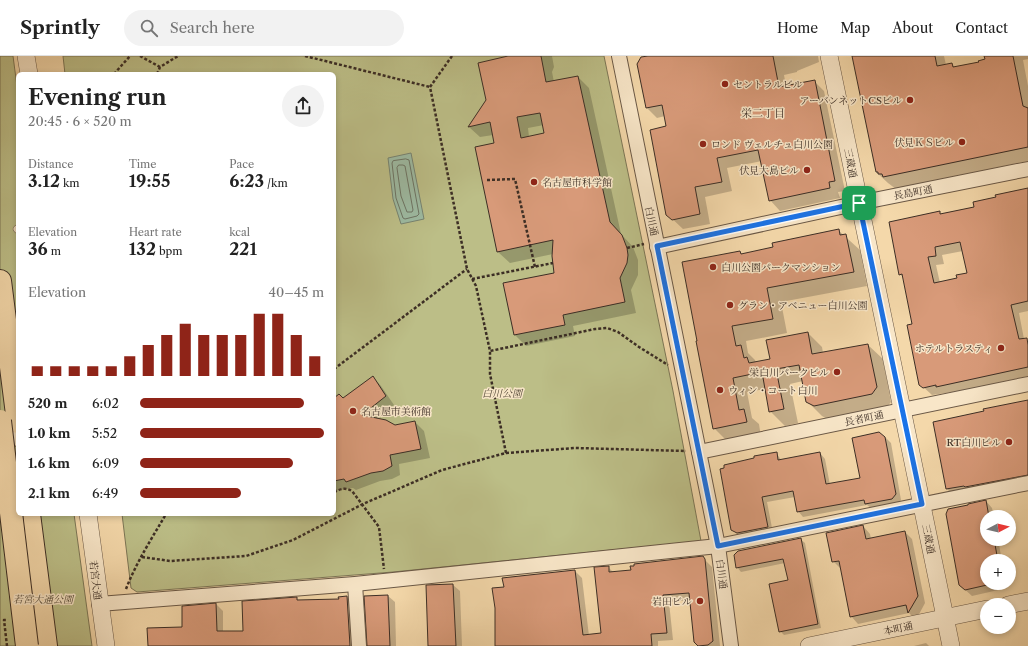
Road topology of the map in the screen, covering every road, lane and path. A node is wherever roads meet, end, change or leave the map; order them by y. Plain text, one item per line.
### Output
1 (26, 56) edge
2 (130, 56) edge
3 (140, 56) edge
4 (178, 56) edge
5 (305, 56) edge
6 (452, 56) edge
7 (619, 56) edge
8 (829, 56) edge
9 (160, 67) junction
10 (29, 72) edge
11 (116, 72) edge
12 (157, 72) edge
13 (430, 88) junction
14 (1028, 169) edge
15 (487, 180) dead end
16 (859, 203) junction
17 (651, 245) junction
18 (627, 248) dead end
19 (553, 263) dead end
20 (535, 267) junction
21 (467, 269) junction
22 (472, 279) junction
23 (0, 281) edge
24 (490, 351) junction
25 (670, 366) dead end
26 (336, 367) edge
27 (1028, 384) edge
28 (16, 406) edge
29 (902, 410) junction
30 (0, 421) edge
31 (16, 438) edge
32 (0, 440) edge
33 (694, 452) junction
34 (506, 453) junction
35 (1028, 482) edge
36 (336, 491) edge
37 (363, 504) junction
38 (922, 504) junction
39 (29, 516) edge
40 (88, 516) edge
41 (165, 516) edge
42 (718, 546) junction
43 (142, 557) junction
44 (385, 581) junction
45 (355, 584) junction
46 (125, 593) dead end
47 (1028, 601) edge
48 (1016, 603) edge
49 (99, 604) junction
50 (980, 610) edge
51 (945, 618) junction
52 (5, 630) dead end
53 (7, 646) edge
54 (27, 646) edge
55 (46, 646) edge
56 (106, 646) edge
57 (359, 646) edge
58 (731, 646) edge
59 (809, 646) edge
60 (951, 646) edge

1 - 10 street
2 - 11 path
3 - 9 path
4 - 9 path
5 - 13 path
6 - 13 path
7 - 17 street, 白川通
8 - 16 street, 三蔵通
9 - 12 path
13 - 21 path
14 - 16 street, 長島町通
15 - 20 path
16 - 17 street, 長島町通
16 - 29 street, 三蔵通
17 - 18 path
17 - 33 street, 白川通
19 - 20 path
20 - 22 path
21 - 22 path
21 - 26 path
22 - 24 path
23 - 28 highway
24 - 25 path
24 - 34 path
27 - 29 street, 長者町通
29 - 33 street, 長者町通
29 - 38 street, 三蔵通
30 - 54 highway, bridge
31 - 32 street
33 - 34 path
33 - 42 street, 白川通
34 - 37 path
35 - 38 street
36 - 37 path
37 - 43 path
37 - 44 path
38 - 42 street
38 - 51 street, 三蔵通
39 - 55 highway
40 - 49 street, 若宮大通
41 - 43 path
42 - 44 street
42 - 58 street, 白川通
43 - 46 path
44 - 45 street
45 - 49 street
45 - 57 street
47 - 48 street
49 - 56 street, 若宮大通
50 - 51 street, 本町通
51 - 59 street, 本町通
51 - 60 street, 三蔵通
52 - 53 path

